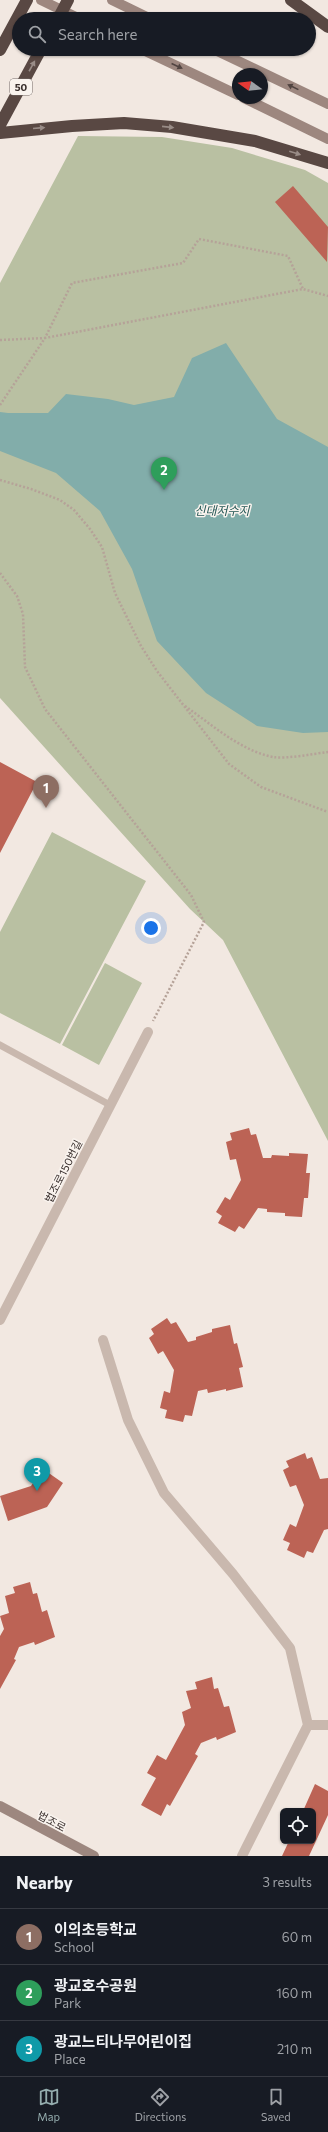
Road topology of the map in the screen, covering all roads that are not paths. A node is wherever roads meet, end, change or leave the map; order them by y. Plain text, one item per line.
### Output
1 (27, 0) edge
2 (41, 0) edge
3 (68, 0) edge
4 (112, 0) edge
5 (291, 0) edge
6 (21, 12) edge
7 (62, 12) edge
8 (66, 12) edge
9 (137, 12) edge
10 (307, 12) edge
11 (316, 18) edge
12 (328, 27) edge
13 (12, 28) edge
14 (0, 50) edge
15 (37, 56) edge
16 (157, 56) edge
17 (229, 56) edge
18 (232, 92) edge
19 (256, 104) edge
20 (328, 104) edge
21 (0, 125) edge
22 (0, 133) edge
23 (328, 139) edge
24 (328, 163) edge
25 (148, 1032) road end
26 (0, 1045) edge
27 (110, 1105) junction
28 (0, 1320) edge
29 (103, 1340) dead end
30 (308, 1725) junction
31 (328, 1725) edge
32 (0, 1806) edge
33 (94, 1856) edge
34 (242, 1856) edge

1 - 6 highway
2 - 8 main road
3 - 7 highway
4 - 9 main road
5 - 10 highway
11 - 12 highway
13 - 14 highway
21 -> 15 highway, 50
16 -> 18 main road
20 -> 17 main road
19 - 23 main road
22 -> 24 highway
25 - 27 street, 법조로150번길
26 - 27 lane
27 - 28 street, 법조로150번길
29 - 30 street
30 - 31 street
30 - 34 street
32 - 33 main road, 법조로

